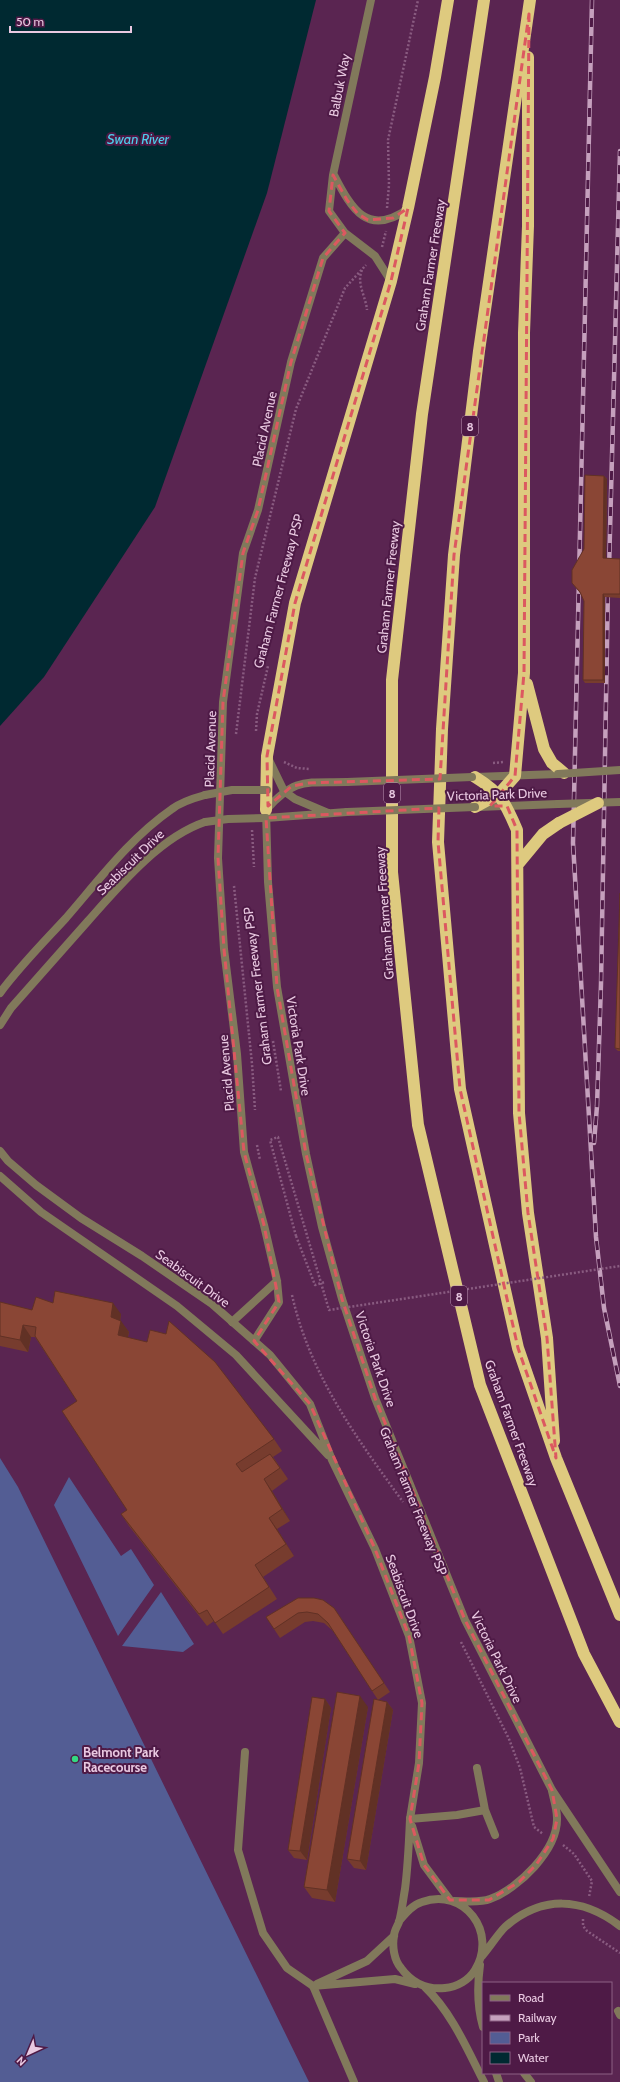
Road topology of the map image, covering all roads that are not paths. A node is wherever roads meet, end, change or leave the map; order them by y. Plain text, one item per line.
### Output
1 (370, 0) edge
2 (448, 0) edge
3 (484, 0) edge
4 (530, 0) edge
5 (528, 14) junction
6 (334, 175) junction
7 (408, 208) junction
8 (345, 233) junction
9 (391, 281) junction
10 (524, 673) junction
11 (267, 756) junction
12 (620, 770) edge
13 (560, 772) junction
14 (514, 776) junction
15 (475, 777) junction
16 (268, 790) junction
17 (284, 791) junction
18 (499, 794) junction
19 (620, 802) edge
20 (598, 803) junction
21 (507, 806) junction
22 (475, 807) junction
23 (328, 812) junction
24 (266, 814) junction
25 (519, 863) junction
26 (0, 993) edge
27 (0, 1025) edge
28 (0, 1151) edge
29 (0, 1176) edge
30 (277, 1281) junction
31 (232, 1322) junction
32 (254, 1341) junction
33 (556, 1458) junction
34 (332, 1460) junction
35 (620, 1615) edge
36 (620, 1722) edge
37 (245, 1752) dead end
38 (477, 1768) dead end
39 (552, 1790) junction
40 (485, 1810) junction
41 (410, 1820) junction
42 (495, 1835) dead end
43 (620, 1892) edge
44 (451, 1901) junction
45 (399, 1921) junction
46 (620, 1926) edge
47 (394, 1936) junction
48 (481, 1959) junction
49 (313, 1986) junction
50 (422, 1986) junction
51 (482, 2023) edge
52 (525, 2074) edge
53 (354, 2082) edge
54 (484, 2082) edge
55 (531, 2082) edge

1 - 6 street, Balbuk Way
2 - 7 highway
3 - 36 highway, Graham Farmer Freeway / 8
4 - 5 highway, 8
5 - 10 highway
5 - 33 highway, 8
6 - 7 street
6 - 8 street, Balbuk Way
7 - 9 highway
8 - 9 street, Balbuk Way
8 - 30 street, Placid Avenue
9 - 11 highway
10 - 13 highway
10 - 14 highway
11 - 16 highway
11 - 17 street
12 - 13 street, Victoria Park Drive, bridge
13 - 14 street, Victoria Park Drive
14 - 15 street, Victoria Park Drive
14 - 18 highway
15 - 17 street, Victoria Park Drive, bridge
15 - 18 highway
16 - 17 street, Seabiscuit Drive
16 - 24 highway
16 - 26 street, Seabiscuit Drive, bridge
17 - 23 street, Victoria Park Drive
17 - 24 street, Victoria Park Drive
18 - 21 highway
18 - 22 highway
19 - 20 street, Victoria Park Drive, bridge
20 - 21 street, Victoria Park Drive, bridge
20 - 25 highway, bridge
21 - 22 street, Victoria Park Drive
21 - 25 highway
22 - 23 street, Victoria Park Drive, bridge
23 - 24 street, Seabiscuit Drive
24 - 27 street, Seabiscuit Drive, bridge
24 - 39 street, Victoria Park Drive
25 - 33 highway
28 - 31 street, Seabiscuit Drive
29 - 34 street, Seabiscuit Drive
30 - 31 street
30 - 32 street, Placid Avenue
31 - 32 street, Seabiscuit Drive
32 - 34 street, Seabiscuit Drive
33 - 35 highway, 8
34 - 41 street, Seabiscuit Drive
37 - 49 street
38 - 40 street
39 - 43 street, Victoria Park Drive
39 - 44 street
40 - 41 street
40 - 42 street
41 - 44 street
41 - 45 street, Seabiscuit Drive
44 - 45 street
44 - 48 street
45 - 47 street
46 - 48 street
47 - 49 street
47 - 50 street
48 - 50 street
48 - 51 street
49 - 50 street
49 - 53 street
50 - 54 street
52 - 55 street

